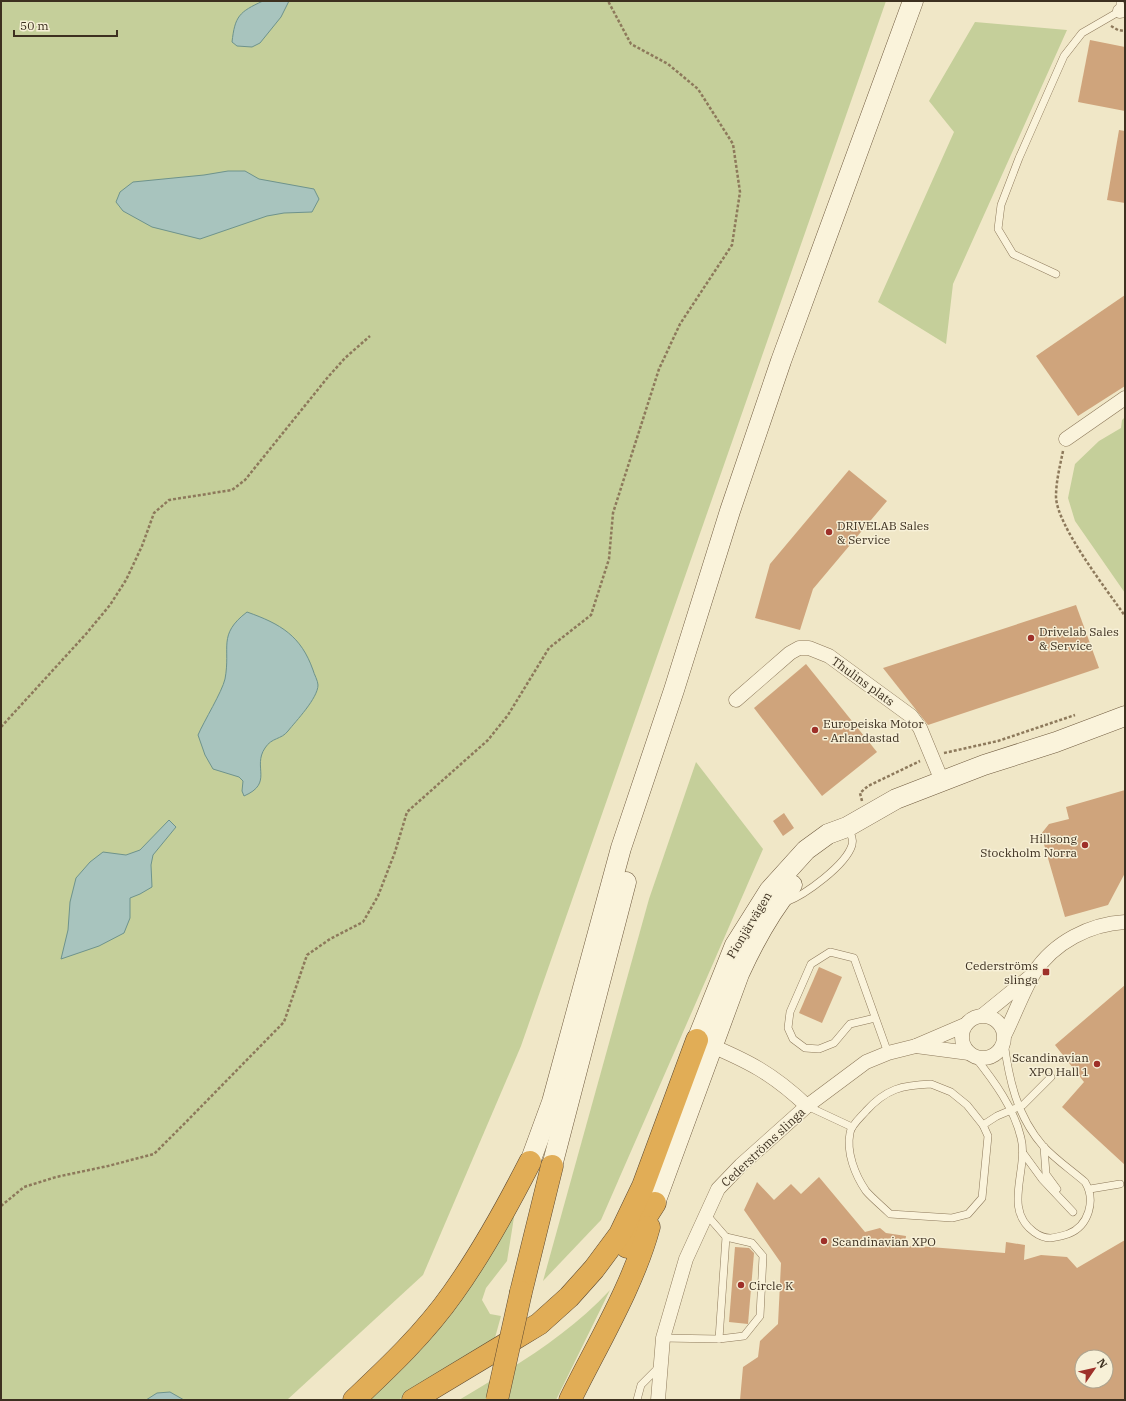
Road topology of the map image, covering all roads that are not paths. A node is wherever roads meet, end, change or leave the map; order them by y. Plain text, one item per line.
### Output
1 (913, 1) edge
2 (1122, 7) edge
3 (1056, 274) dead end
4 (1125, 398) edge
5 (1066, 439) road end
6 (674, 690) junction
7 (736, 700) dead end
8 (1125, 716) edge
9 (1125, 728) edge
10 (1056, 742) junction
11 (942, 780) junction
12 (847, 827) junction
13 (1125, 922) edge
14 (1034, 973) junction
15 (983, 1015) junction
16 (875, 1018) junction
17 (965, 1025) junction
18 (1005, 1038) junction
19 (705, 1043) junction
20 (916, 1046) junction
21 (888, 1053) junction
22 (972, 1055) junction
23 (1051, 1077) dead end
24 (807, 1106) junction
25 (1019, 1106) junction
26 (1010, 1110) junction
27 (983, 1125) junction
28 (852, 1127) junction
29 (1044, 1146) junction
30 (1023, 1153) junction
31 (530, 1162) joint
32 (552, 1166) joint
33 (1120, 1184) dead end
34 (1090, 1189) junction
35 (656, 1203) junction
36 (706, 1213) junction
37 (726, 1237) junction
38 (663, 1338) junction
39 (719, 1339) junction
40 (661, 1365) junction
41 (354, 1400) edge
42 (413, 1400) edge
43 (442, 1400) edge
44 (497, 1400) edge
45 (570, 1400) edge
46 (637, 1400) edge
47 (658, 1400) edge

1 - 6 main road
2 - 3 lane
4 - 5 street
6 - 31 main road
6 - 32 main road
7 - 11 street, Thulins plats
8 - 10 main road, Pionjärvägen
9 - 10 main road, Pionjärvägen
10 - 11 main road, Pionjärvägen
11 - 12 main road, Pionjärvägen
12 - 19 main road, Pionjärvägen
12 - 19 main road, Pionjärvägen
13 - 14 street, Cederströms slinga
14 - 15 street, Cederströms slinga
14 - 18 street, Cederströms slinga
15 - 17 street, Cederströms slinga
15 - 18 street
16 - 16 lane
16 - 21 lane
17 - 20 street, Cederströms slinga
17 - 22 street
18 - 22 street, Cederströms slinga
18 - 25 lane
19 - 24 street
19 - 35 main road, Pionjärvägen
19 - 42 highway
20 - 21 street, Cederströms slinga
20 - 22 street, Cederströms slinga
21 - 24 street, Cederströms slinga
22 - 26 lane
23 - 25 lane
24 - 28 lane
24 - 36 street, Cederströms slinga
25 - 26 lane
25 - 29 lane
26 - 27 lane
26 - 30 lane
27 - 28 lane
27 - 28 lane
29 - 30 lane
29 - 34 lane
30 - 34 lane
31 - 41 highway
32 - 44 highway, bridge
33 - 34 lane
35 - 43 highway
35 - 45 highway
36 - 37 lane
36 - 38 street, Cederströms slinga
37 - 39 lane
37 - 39 lane
38 - 39 lane
38 - 40 street, Cederströms slinga
40 - 46 lane
40 - 47 street, Cederströms slinga

